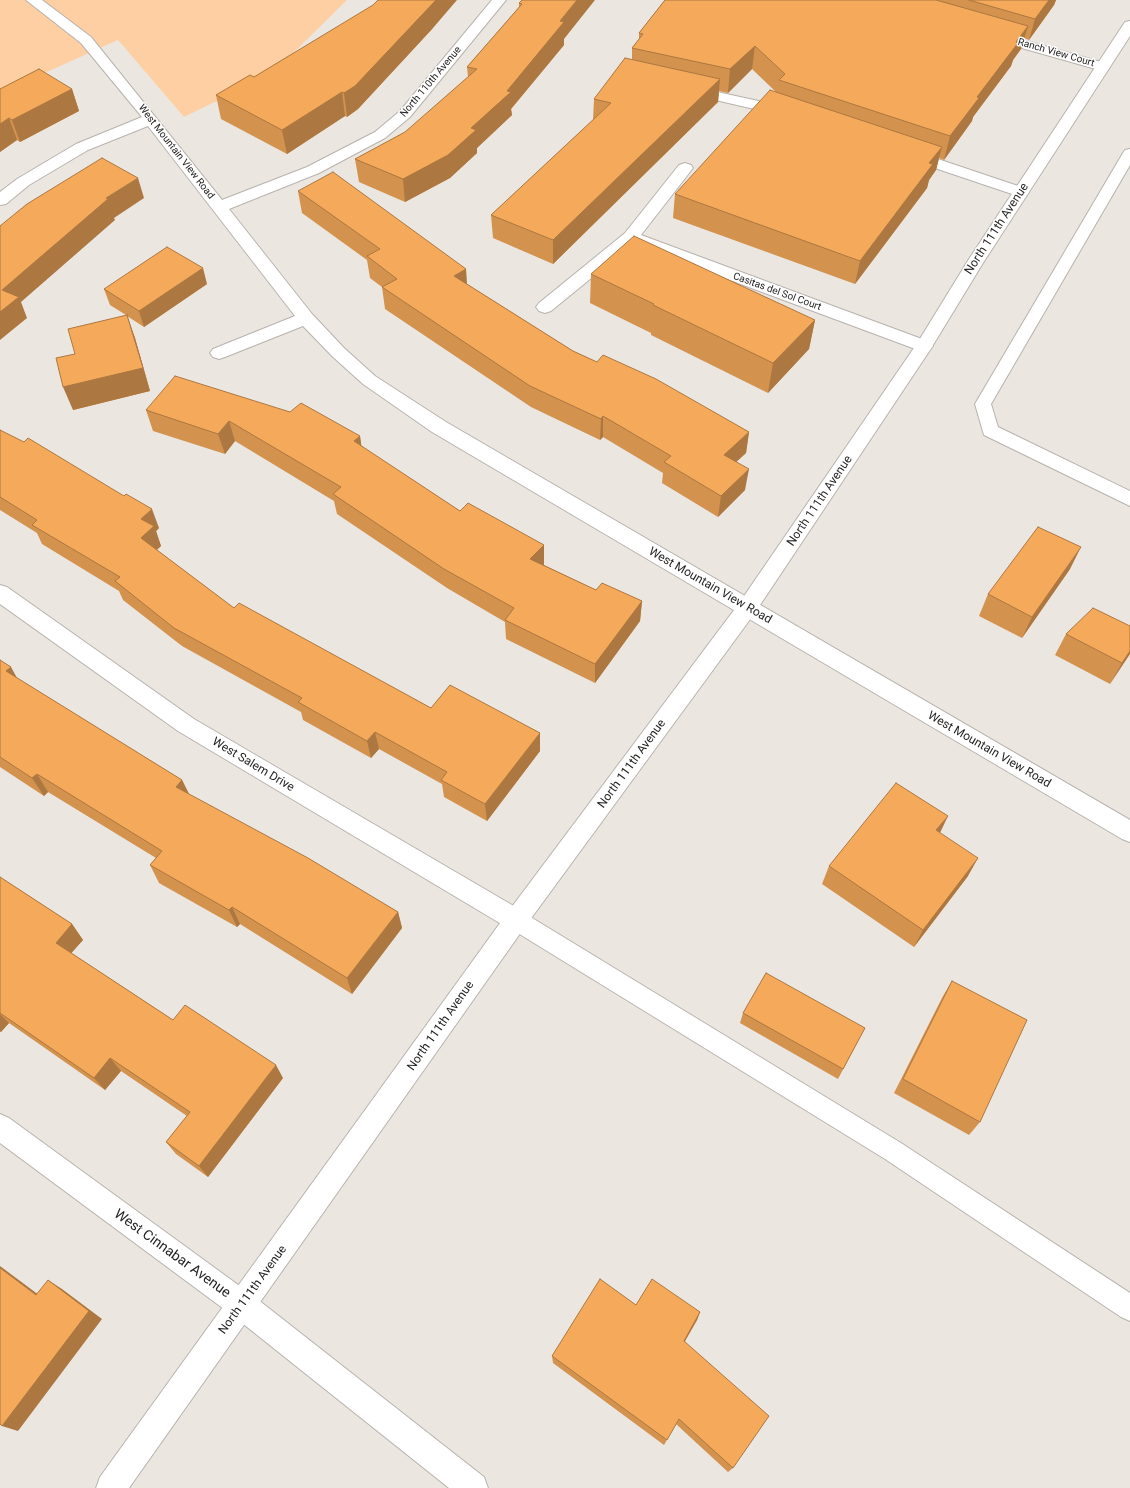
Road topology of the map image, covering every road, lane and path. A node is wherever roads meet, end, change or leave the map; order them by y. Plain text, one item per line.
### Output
1 (33, 0) edge
2 (499, 0) edge
3 (1130, 25) edge
4 (983, 32) edge
5 (1103, 67) junction
6 (677, 87) edge
7 (797, 117) edge
8 (151, 119) junction
9 (894, 149) edge
10 (1130, 152) edge
11 (685, 168) dead end
12 (1021, 192) junction
13 (0, 200) edge
14 (219, 207) junction
15 (631, 237) junction
16 (545, 307) dead end
17 (306, 318) junction
18 (924, 346) junction
19 (219, 353) dead end
20 (1130, 499) edge
21 (0, 593) edge
22 (747, 608) junction
23 (1130, 832) edge
24 (516, 920) junction
25 (0, 1127) edge
26 (242, 1306) junction
27 (1130, 1308) edge
28 (111, 1488) edge
29 (473, 1488) edge

1 - 8 street, West Mountain View Road
2 - 14 street, North 110th Avenue
3 - 5 street, North 111th Avenue
4 - 5 street, Ranch View Court
5 - 12 street, North 111th Avenue
6 - 7 street
8 - 13 street
8 - 14 street, West Mountain View Road
9 - 12 street
10 - 20 lane
11 - 15 street
12 - 18 street, North 111th Avenue
14 - 17 street, West Mountain View Road
15 - 16 street
15 - 18 street, Casitas del Sol Court
17 - 19 street
17 - 22 street, West Mountain View Road
18 - 22 street, North 111th Avenue
21 - 24 street, West Salem Drive
22 - 23 street, West Mountain View Road
22 - 24 street, North 111th Avenue
24 - 26 street, North 111th Avenue
24 - 27 lane
25 - 26 street, West Cinnabar Avenue
26 - 28 street, North 111th Avenue
26 - 29 street, West Cinnabar Avenue

